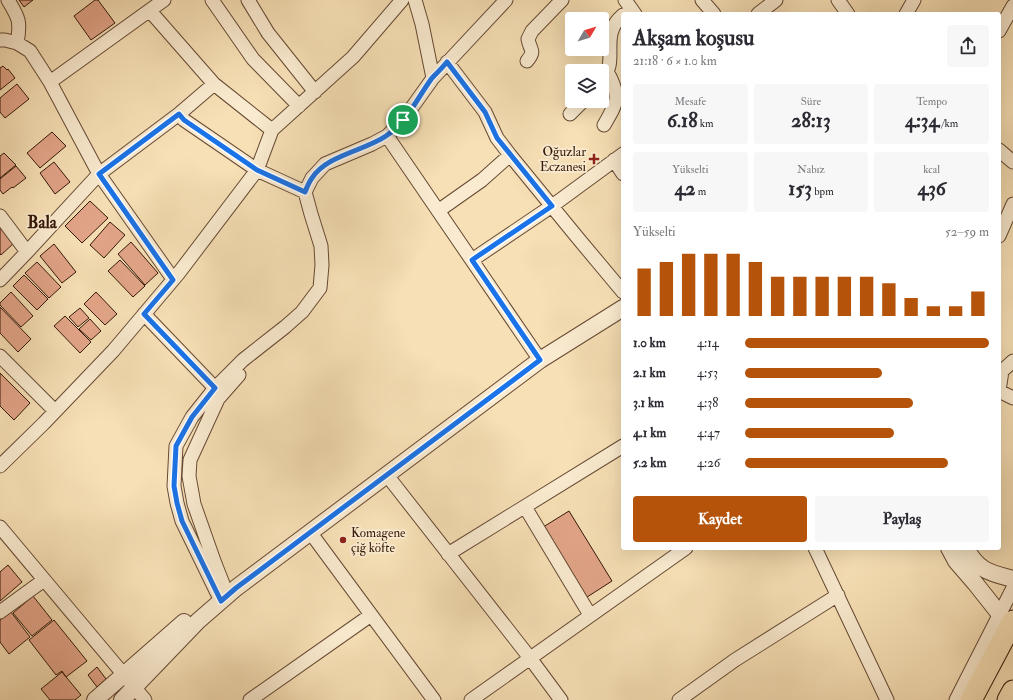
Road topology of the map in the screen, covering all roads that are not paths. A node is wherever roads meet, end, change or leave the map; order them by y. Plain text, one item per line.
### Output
1 (8, 0) edge
2 (164, 0) edge
3 (212, 0) edge
4 (248, 0) edge
5 (402, 0) edge
6 (415, 0) edge
7 (506, 0) edge
8 (562, 0) edge
9 (702, 0) edge
10 (776, 0) edge
11 (838, 0) edge
12 (914, 0) edge
13 (1013, 6) edge
14 (150, 11) junction
15 (712, 12) edge
16 (761, 12) edge
17 (847, 12) edge
18 (907, 12) edge
19 (621, 16) edge
20 (1001, 27) edge
21 (0, 40) edge
22 (17, 43) junction
23 (527, 61) dead end
24 (447, 62) junction
25 (608, 64) edge
26 (433, 78) junction
27 (609, 79) edge
28 (50, 82) junction
29 (214, 84) junction
30 (315, 92) junction
31 (300, 106) junction
32 (576, 108) edge
33 (179, 114) junction
34 (570, 114) dead end
35 (604, 125) dead end
36 (272, 130) junction
37 (387, 136) junction
38 (1001, 152) edge
39 (510, 155) junction
40 (619, 157) edge
41 (1013, 162) edge
42 (257, 170) junction
43 (99, 174) junction
44 (305, 192) junction
45 (1013, 204) edge
46 (552, 206) junction
47 (438, 211) junction
48 (311, 214) junction
49 (0, 216) edge
50 (1001, 231) edge
51 (27, 252) junction
52 (472, 260) junction
53 (0, 280) edge
54 (173, 280) junction
55 (621, 290) edge
56 (621, 309) edge
57 (144, 314) junction
58 (0, 356) edge
59 (540, 360) junction
60 (1013, 361) edge
61 (1001, 378) edge
62 (215, 388) junction
63 (1001, 392) edge
64 (1013, 398) edge
65 (55, 411) junction
66 (621, 447) edge
67 (0, 466) edge
68 (386, 474) junction
69 (525, 507) junction
70 (0, 527) edge
71 (310, 532) junction
72 (683, 550) edge
73 (816, 550) edge
74 (950, 550) edge
75 (967, 550) edge
76 (448, 554) junction
77 (1013, 579) edge
78 (44, 580) junction
79 (1013, 588) edge
80 (226, 593) junction
81 (838, 595) junction
82 (0, 612) edge
83 (371, 615) junction
84 (590, 616) junction
85 (1009, 624) edge
86 (530, 658) junction
87 (124, 675) junction
88 (135, 687) junction
89 (1013, 691) edge
90 (95, 700) edge
91 (122, 700) edge
92 (145, 700) edge
93 (250, 700) edge
94 (434, 700) edge
95 (471, 700) edge
96 (561, 700) edge
97 (679, 700) edge
98 (887, 700) edge
99 (956, 700) edge
100 (971, 700) edge
101 (1008, 700) edge

1 - 22 street
2 - 14 street
3 - 31 street
4 - 30 street
5 - 30 street
6 - 26 street
7 - 24 street
8 - 23 street
9 - 15 street
10 - 16 street
11 - 17 street
12 - 18 street
13 - 20 street
14 - 28 street
14 - 29 street
19 - 25 street
21 - 22 street
22 - 28 street
24 - 26 street
24 - 39 street
26 - 37 street
27 - 35 street
28 - 43 street
29 - 33 street
29 - 36 street
30 - 31 street
31 - 36 street
32 - 34 street
33 - 42 street
33 - 43 street
36 - 42 street
37 - 44 street
37 - 47 street
38 - 41 street
39 - 46 street
39 - 47 street
40 - 46 street
42 - 44 street
42 - 54 street
43 - 51 street
43 - 54 street
44 - 48 street
45 - 50 street
46 - 52 street
46 - 55 street
47 - 52 street
48 - 62 street
48 - 80 street
49 - 51 street
51 - 53 street
52 - 59 street
54 - 57 street
56 - 59 street
57 - 62 street
57 - 65 street
58 - 65 street
59 - 68 street
60 - 61 street
62 - 80 street
63 - 64 street
65 - 67 street
66 - 69 street
68 - 71 street
68 - 76 street
69 - 76 street
69 - 84 street
70 - 78 street
71 - 80 street
71 - 83 street
72 - 84 street
73 - 81 street
74 - 85 street
75 - 77 street
76 - 86 street
78 - 82 street
78 - 87 street
79 - 85 street
80 - 87 street
80 - 88 street
81 - 97 street
81 - 98 street
83 - 93 street
83 - 94 street
84 - 86 street
85 - 99 street
85 - 100 highway
86 - 95 street
86 - 96 street
87 - 88 street
87 - 90 street
88 - 91 street
88 - 92 street
89 - 101 highway

